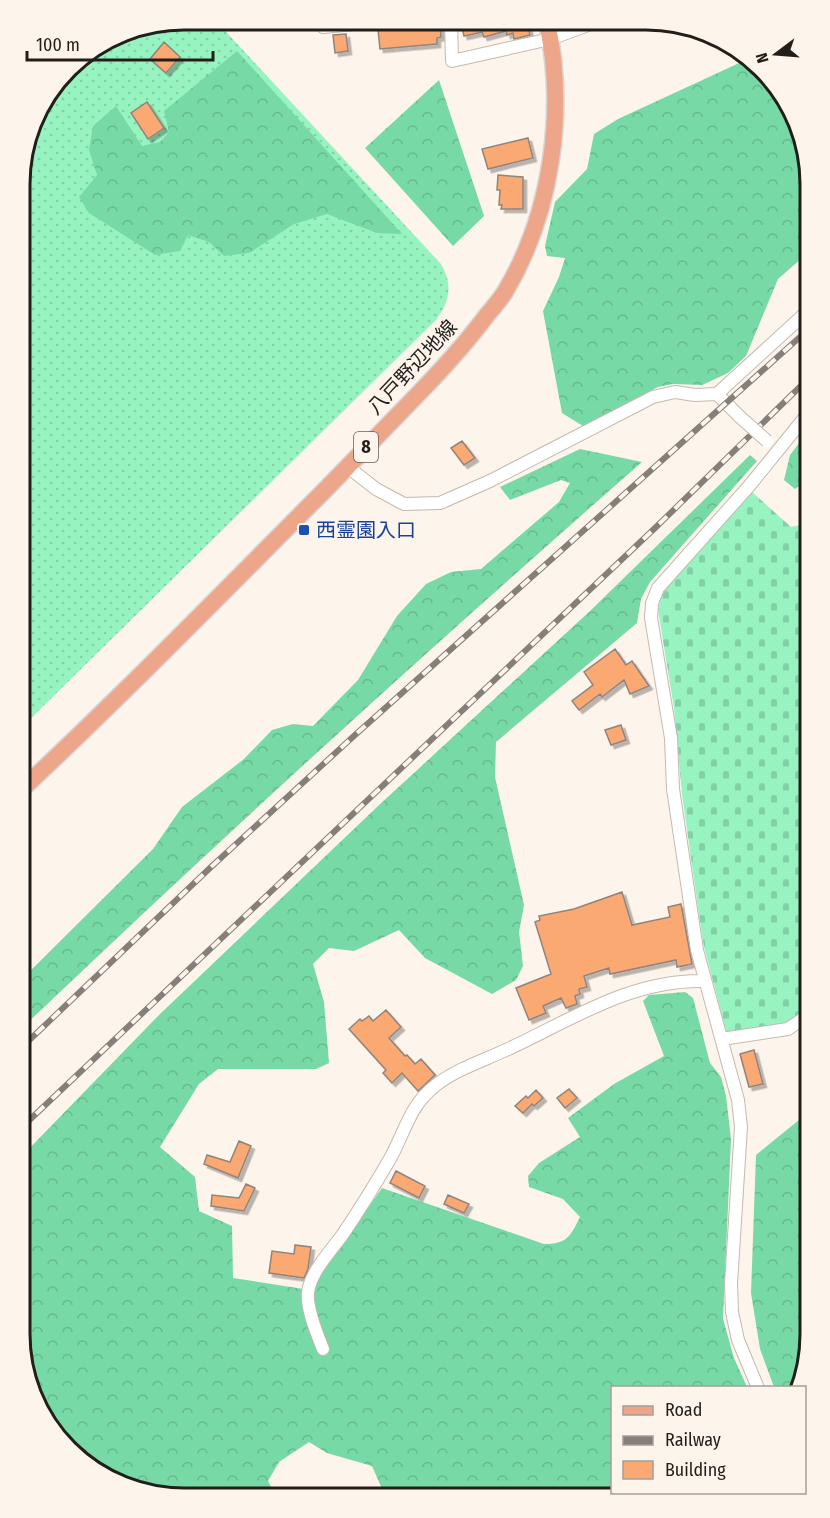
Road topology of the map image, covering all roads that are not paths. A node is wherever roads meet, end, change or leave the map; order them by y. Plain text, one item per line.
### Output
1 (451, 30) edge
2 (548, 30) edge
3 (574, 30) edge
4 (550, 39) junction
5 (800, 318) edge
6 (717, 394) junction
7 (800, 424) edge
8 (778, 451) junction
9 (348, 467) junction
10 (30, 782) edge
11 (705, 981) junction
12 (800, 1021) edge
13 (722, 1039) junction
14 (323, 1349) dead end
15 (757, 1386) edge

1 - 4 street
2 - 4 main road, 八戸野辺地線 / 8
3 - 4 street
4 - 9 main road, 八戸野辺地線 / 8
5 - 6 street
6 - 8 street, bridge
6 - 9 street
7 - 8 street
8 - 11 street
9 - 10 main road, 八戸野辺地線 / 8
11 - 13 street
11 - 14 street
12 - 13 street
13 - 15 street

